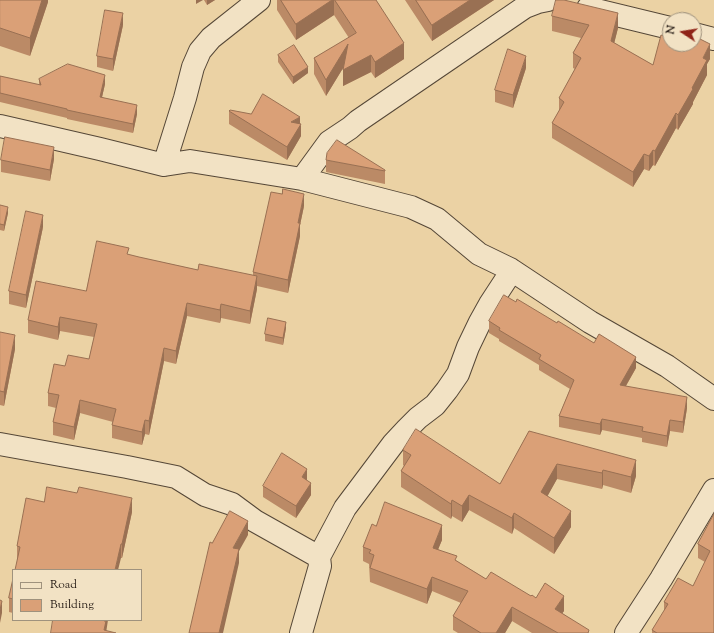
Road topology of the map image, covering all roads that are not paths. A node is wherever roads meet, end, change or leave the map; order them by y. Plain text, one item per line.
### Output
1 (258, 0) edge
2 (559, 2) edge
3 (662, 26) edge
4 (702, 36) edge
5 (714, 39) edge
6 (0, 126) edge
7 (164, 165) junction
8 (302, 179) junction
9 (510, 269) junction
10 (714, 399) edge
11 (0, 444) edge
12 (714, 490) edge
13 (319, 557) junction
14 (301, 633) edge
15 (626, 633) edge

1 - 7 street
2 - 3 street
2 - 8 street
4 - 5 street
6 - 7 street
7 - 8 street
8 - 9 street
9 - 10 street
9 - 13 street
11 - 13 street
12 - 15 street
13 - 14 street

